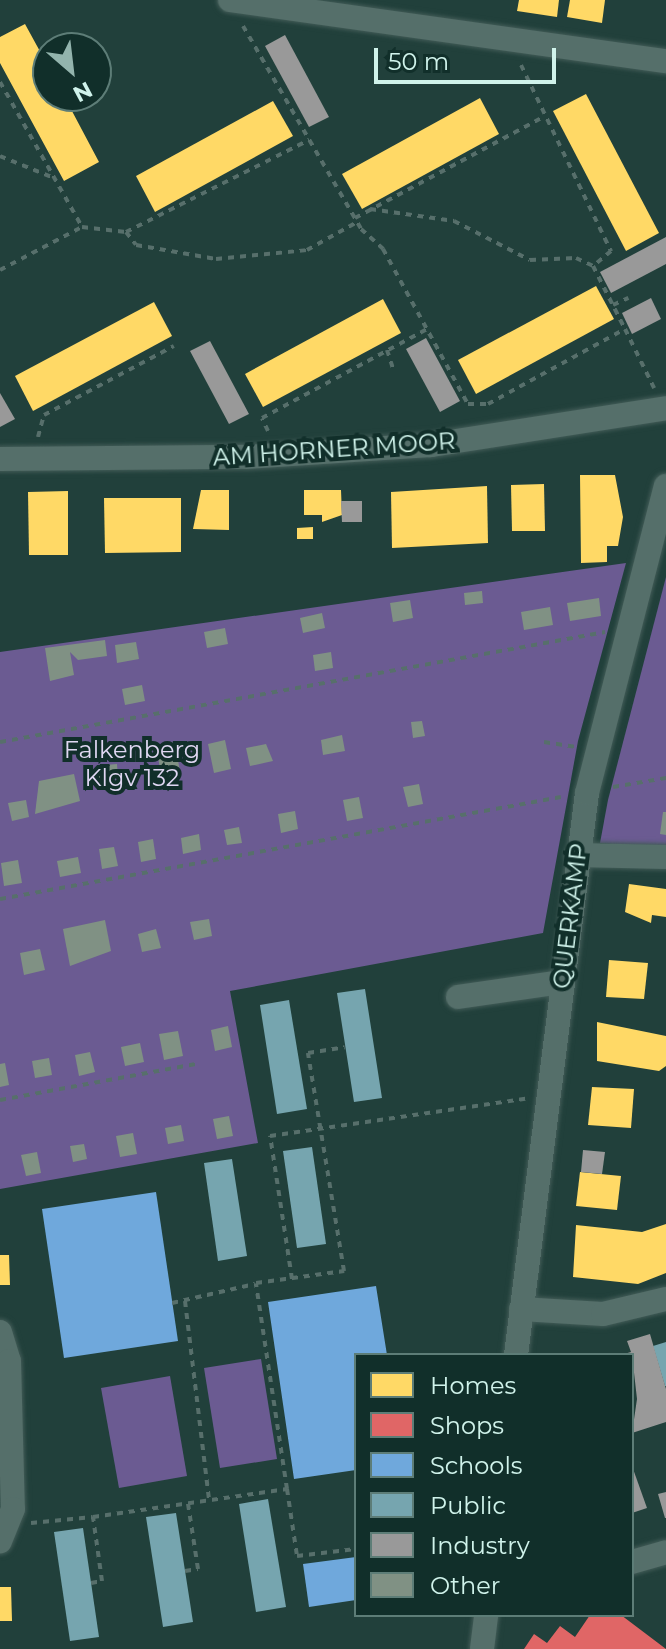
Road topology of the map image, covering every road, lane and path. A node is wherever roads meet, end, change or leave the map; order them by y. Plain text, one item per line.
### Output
1 (232, 6) edge
2 (519, 40) junction
3 (666, 61) edge
4 (0, 82) edge
5 (543, 117) junction
6 (309, 140) junction
7 (0, 156) edge
8 (54, 178) junction
9 (370, 209) junction
10 (356, 220) junction
11 (82, 227) junction
12 (126, 232) junction
13 (593, 266) junction
14 (0, 270) edge
15 (628, 298) dead end
16 (613, 305) junction
17 (427, 329) junction
18 (625, 329) junction
19 (174, 346) dead end
20 (387, 350) junction
21 (393, 368) dead end
22 (659, 410) edge
23 (280, 455) junction
24 (0, 459) edge
25 (30, 459) junction
26 (666, 486) edge
27 (630, 628) junction
28 (0, 742) edge
29 (544, 742) dead end
30 (598, 751) junction
31 (666, 778) edge
32 (587, 793) junction
33 (577, 855) junction
34 (666, 857) edge
35 (0, 899) edge
36 (561, 982) junction
37 (458, 997) dead end
38 (345, 1047) dead end
39 (196, 1064) dead end
40 (547, 1096) junction
41 (0, 1100) edge
42 (321, 1129) junction
43 (292, 1279) junction
44 (256, 1283) junction
45 (666, 1299) edge
46 (185, 1301) junction
47 (172, 1303) dead end
48 (521, 1309) junction
49 (0, 1332) edge
50 (516, 1353) edge
51 (288, 1438) dead end
52 (280, 1439) junction
53 (287, 1489) junction
54 (209, 1500) junction
55 (188, 1504) junction
56 (93, 1517) junction
57 (6, 1533) edge
58 (354, 1549) edge
59 (666, 1552) edge
60 (634, 1561) edge
61 (185, 1571) dead end
62 (91, 1583) dead end
63 (486, 1617) edge
64 (482, 1649) edge

1 - 2 street
1 - 6 path
2 - 3 street
2 - 5 path
4 - 8 path
5 - 9 path
5 - 13 path
6 - 10 path
6 - 12 path
7 - 8 path
8 - 11 path
9 - 10 path
9 - 13 path
10 - 12 path
10 - 17 path
11 - 12 path
11 - 14 path
13 - 16 path
15 - 16 path
16 - 18 path
17 - 18 path
17 - 20 path
18 - 22 path
19 - 25 path
20 - 21 path
20 - 23 path
22 - 23 street, AM HORNER MOOR
23 - 25 street, AM HORNER MOOR
24 - 25 street, AM HORNER MOOR
26 - 27 street, QUERKAMP
27 - 28 path
27 - 30 street, QUERKAMP
29 - 30 path
30 - 32 street, QUERKAMP
31 - 32 path
32 - 33 street, QUERKAMP
32 - 35 path
33 - 34 street
33 - 36 street, QUERKAMP
36 - 37 street
36 - 40 street, QUERKAMP
38 - 42 path
39 - 41 path
40 - 42 path
40 - 48 street, QUERKAMP
42 - 43 path
42 - 43 path
43 - 44 path
44 - 46 path
44 - 52 path
45 - 48 street
46 - 47 path
46 - 54 path
48 - 50 street, QUERKAMP
49 - 57 street
51 - 52 path
52 - 53 path
53 - 54 path
53 - 58 path
54 - 55 path
55 - 56 path
55 - 61 path
56 - 57 path
56 - 62 path
59 - 60 street
63 - 64 street

